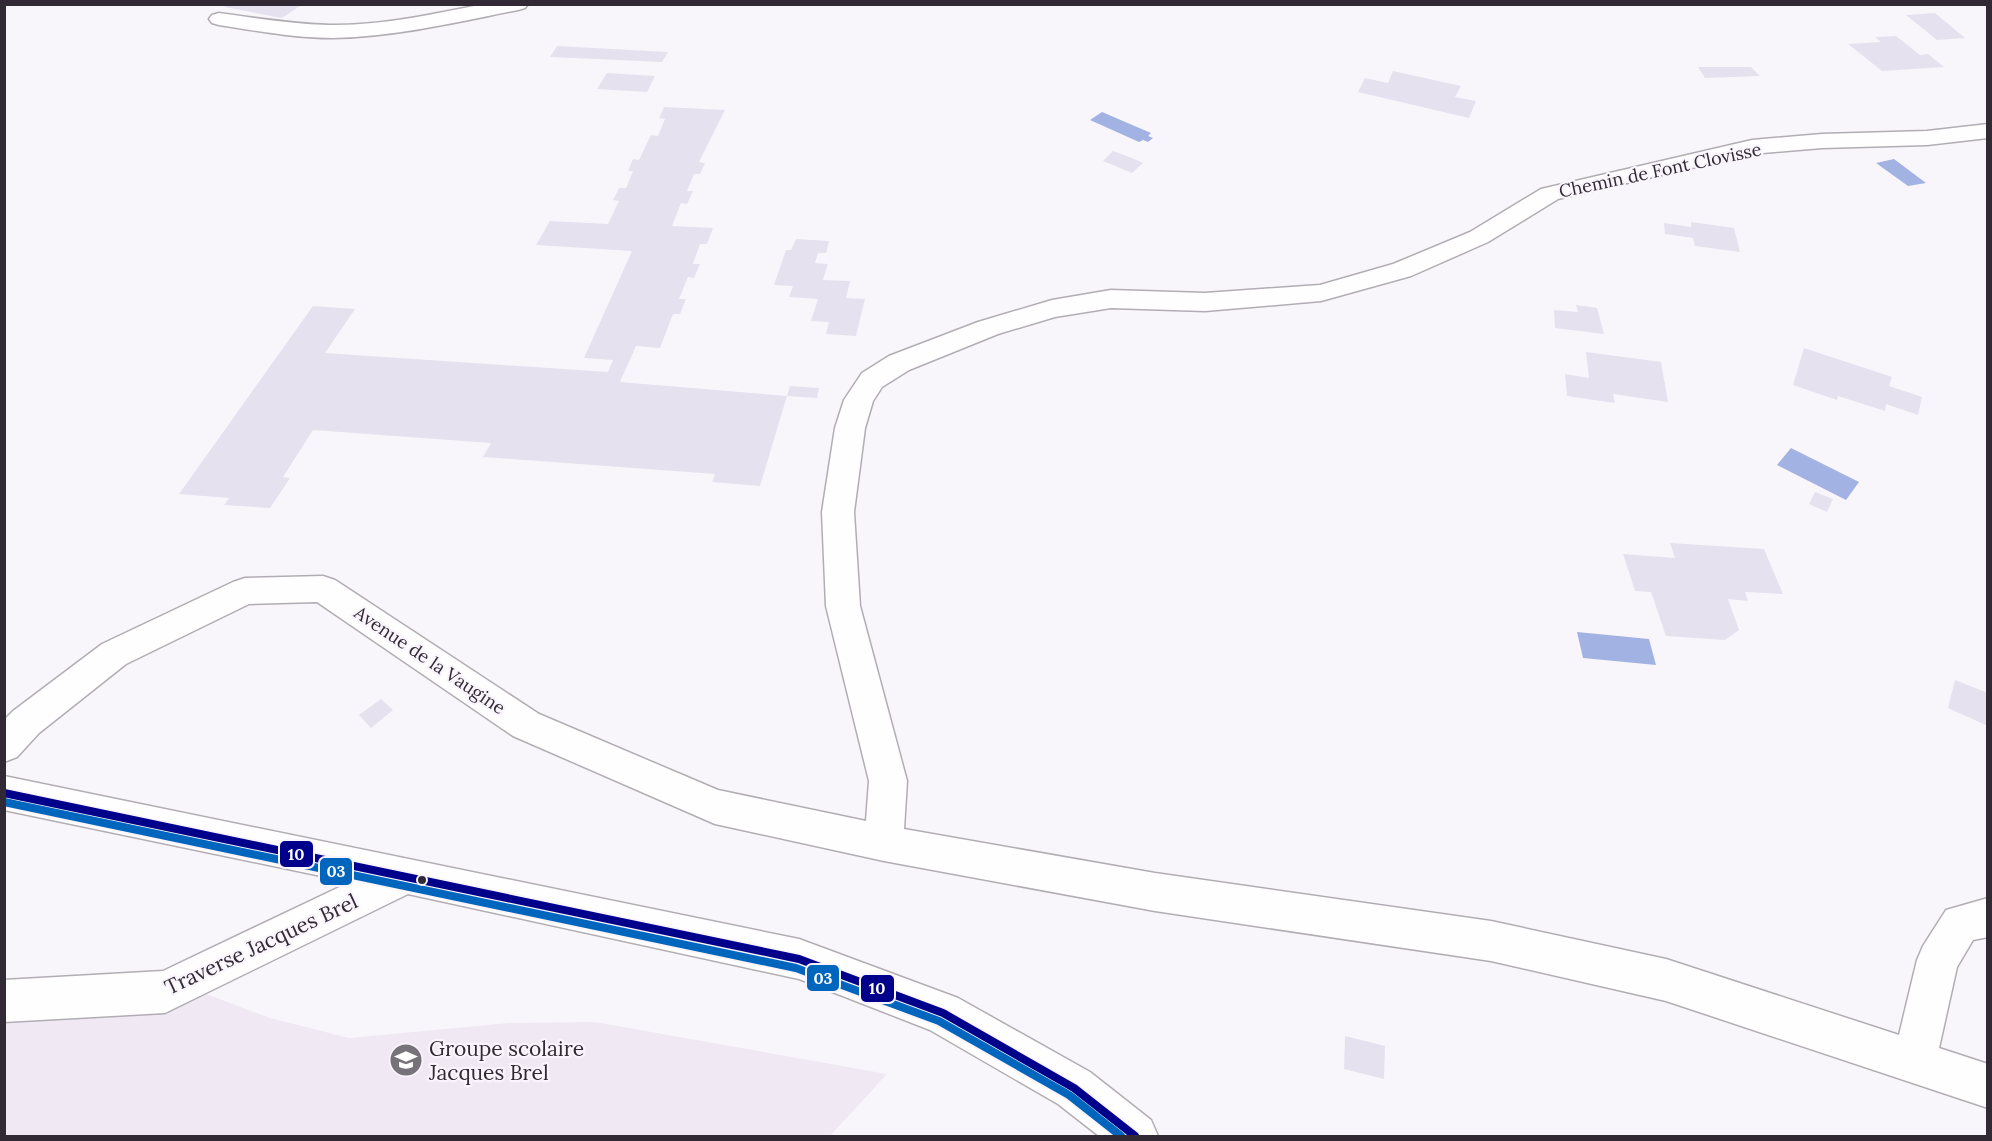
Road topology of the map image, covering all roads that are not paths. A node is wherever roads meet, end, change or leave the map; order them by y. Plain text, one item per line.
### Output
1 (518, 4) edge
2 (219, 19) dead end
3 (1988, 131) edge
4 (4, 746) edge
5 (4, 794) edge
6 (884, 843) junction
7 (404, 876) junction
8 (1988, 917) edge
9 (4, 1001) edge
10 (1914, 1062) junction
11 (1988, 1086) edge
12 (1135, 1137) edge

1 - 2 street
3 - 6 street, Chemin de Font Clovisse
4 - 6 street, Avenue de la Vaugine
5 - 7 street
6 - 10 street, Avenue de la Vaugine
7 - 9 street, Traverse Jacques Brel
7 - 12 street
8 - 10 street
10 - 11 street, Avenue de la Vaugine

